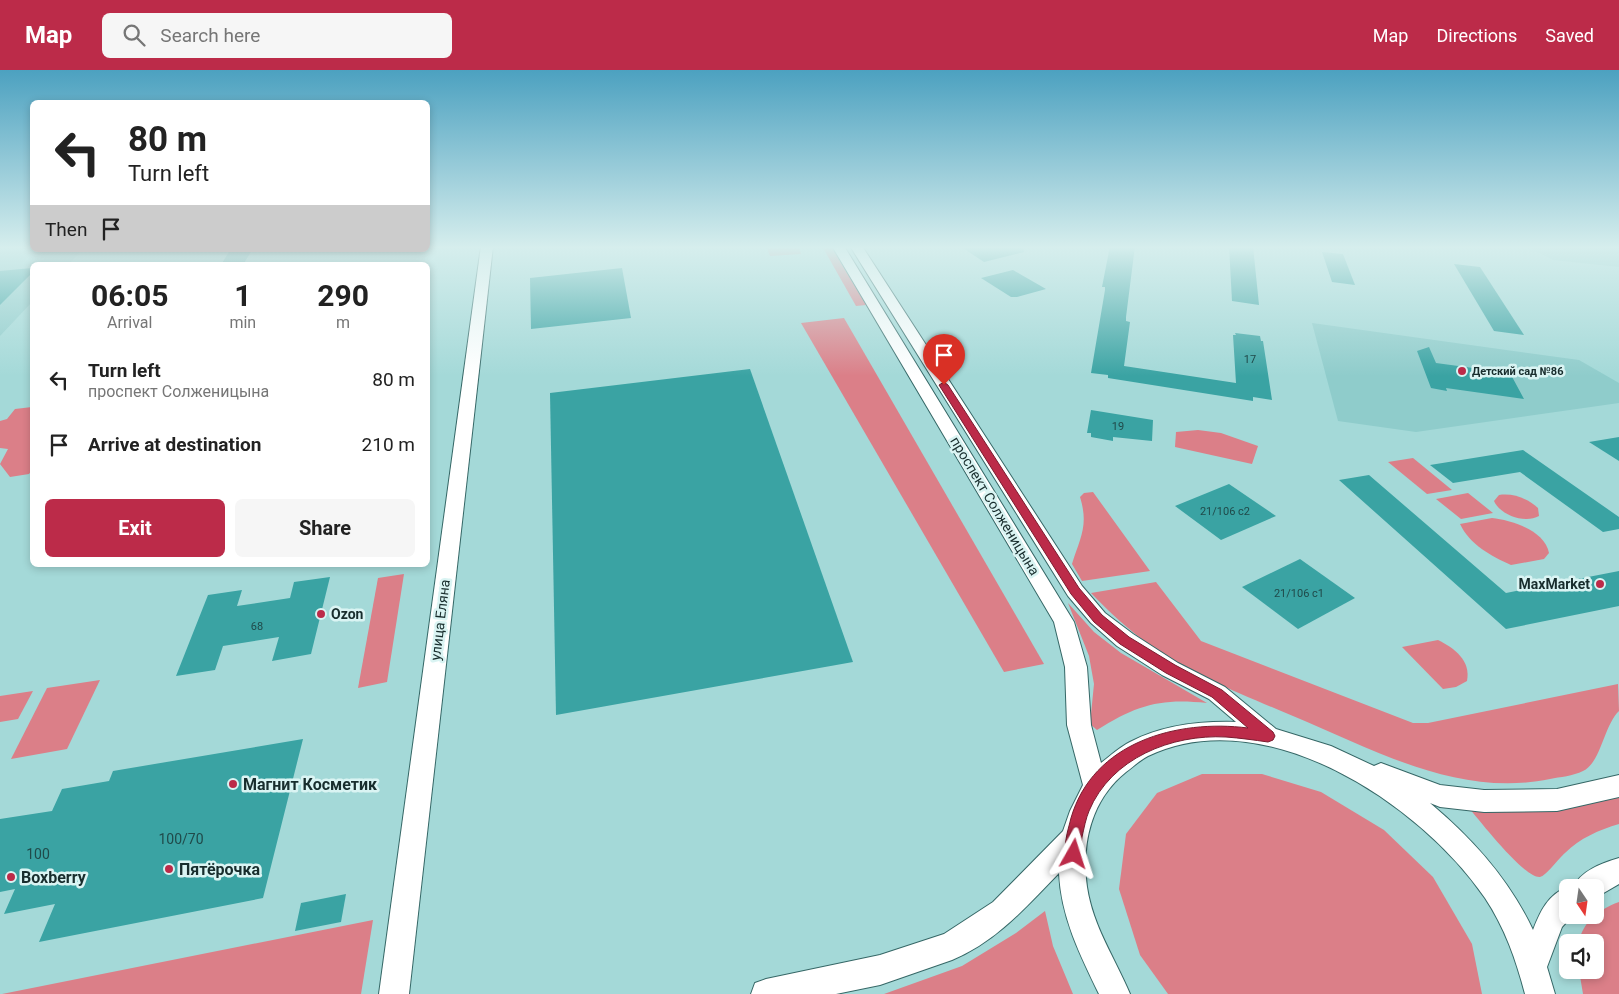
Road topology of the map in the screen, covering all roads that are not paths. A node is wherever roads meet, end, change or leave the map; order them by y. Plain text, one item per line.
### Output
1 (482, 289) edge
2 (864, 289) edge
3 (883, 289) edge
4 (1268, 736) junction
5 (1335, 758) junction
6 (1095, 785) junction
7 (1619, 786) edge
8 (1074, 838) junction
9 (1619, 871) edge
10 (1600, 879) edge
11 (1559, 910) edge
12 (1533, 965) junction
13 (394, 994) edge
14 (766, 994) edge
15 (1115, 994) edge
16 (1540, 994) edge

1 - 13 street, улица Еляна
2 - 6 street, проспект Солженицына
3 - 4 street, проспект Солженицына
4 - 5 street
4 - 6 street
5 - 7 street
5 - 12 street
6 - 8 street
8 - 14 street
8 - 15 street
9 - 10 street
11 - 12 street
12 - 16 street

